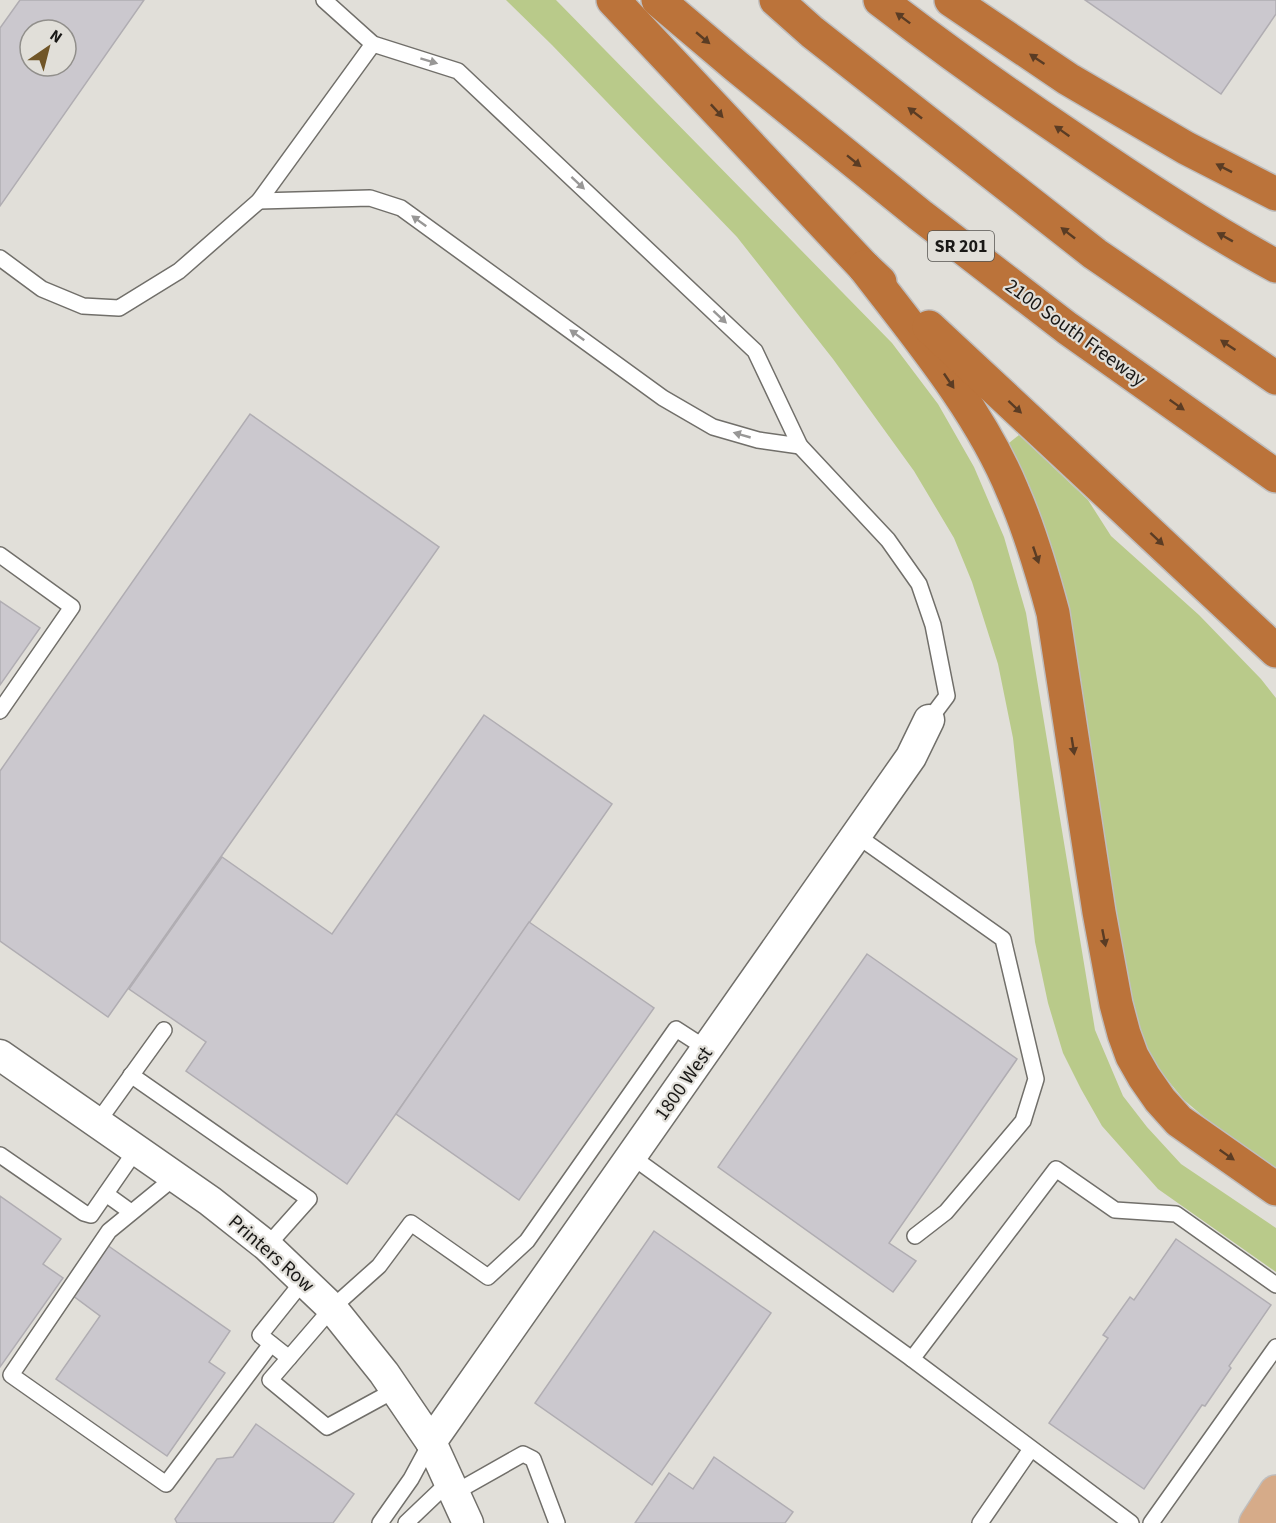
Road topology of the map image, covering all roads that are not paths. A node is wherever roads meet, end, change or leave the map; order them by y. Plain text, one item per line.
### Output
1 (324, 0) edge
2 (613, 0) edge
3 (658, 0) edge
4 (776, 0) edge
5 (879, 0) edge
6 (951, 0) edge
7 (373, 44) junction
8 (1276, 194) edge
9 (259, 201) junction
10 (0, 258) edge
11 (1276, 266) edge
12 (864, 267) junction
13 (1276, 378) edge
14 (800, 446) junction
15 (1276, 476) edge
16 (0, 555) edge
17 (1276, 651) edge
18 (0, 711) edge
19 (929, 720) joint
20 (856, 835) junction
21 (164, 1030) dead end
22 (707, 1049) junction
23 (0, 1054) edge
24 (131, 1075) junction
25 (97, 1123) junction
26 (136, 1150) junction
27 (0, 1155) edge
28 (632, 1156) junction
29 (175, 1177) junction
30 (1276, 1189) edge
31 (106, 1194) junction
32 (131, 1212) junction
33 (915, 1236) dead end
34 (267, 1246) junction
35 (304, 1280) junction
36 (1276, 1285) edge
37 (332, 1308) junction
38 (271, 1344) junction
39 (1276, 1347) edge
40 (289, 1358) junction
41 (912, 1359) junction
42 (395, 1389) junction
43 (431, 1442) junction
44 (1031, 1449) junction
45 (452, 1487) junction
46 (1276, 1492) edge
47 (380, 1523) edge
48 (406, 1523) edge
49 (468, 1523) edge
50 (556, 1523) edge
51 (980, 1523) edge
52 (1131, 1523) edge
53 (1151, 1523) edge
54 (1256, 1523) edge

1 - 7 lane
2 -> 12 highway
3 -> 15 highway, 2100 South Freeway / SR 201
13 -> 4 highway
11 -> 5 highway
8 -> 6 highway
7 - 9 lane
7 -> 14 lane
9 - 10 lane
14 -> 9 lane
12 -> 17 highway
12 -> 30 highway
14 - 19 lane
16 - 18 lane
19 - 20 street, 1800 West
20 - 22 street, 1800 West
20 - 33 lane
21 - 24 lane
22 - 28 street, 1800 West
22 - 37 lane
23 - 25 street, Printers Row
24 - 25 lane
24 - 34 lane
25 - 26 street, Printers Row
26 - 29 street, Printers Row
26 - 31 lane
27 - 31 lane
28 - 41 lane
28 - 43 street, 1800 West
29 - 32 lane
29 - 34 street, Printers Row
31 - 32 lane
32 - 38 lane
34 - 35 street, Printers Row
35 - 37 street, Printers Row
35 - 38 lane
36 - 41 lane
37 - 40 lane
37 - 42 street, Printers Row
38 - 40 lane
39 - 53 lane
40 - 42 lane
41 - 44 lane
42 - 43 street, Printers Row
43 - 45 street, Printers Row
43 - 47 lane
44 - 51 lane
44 - 52 lane
45 - 48 lane
45 - 49 street, Printers Row
45 - 50 lane
46 - 54 main road

